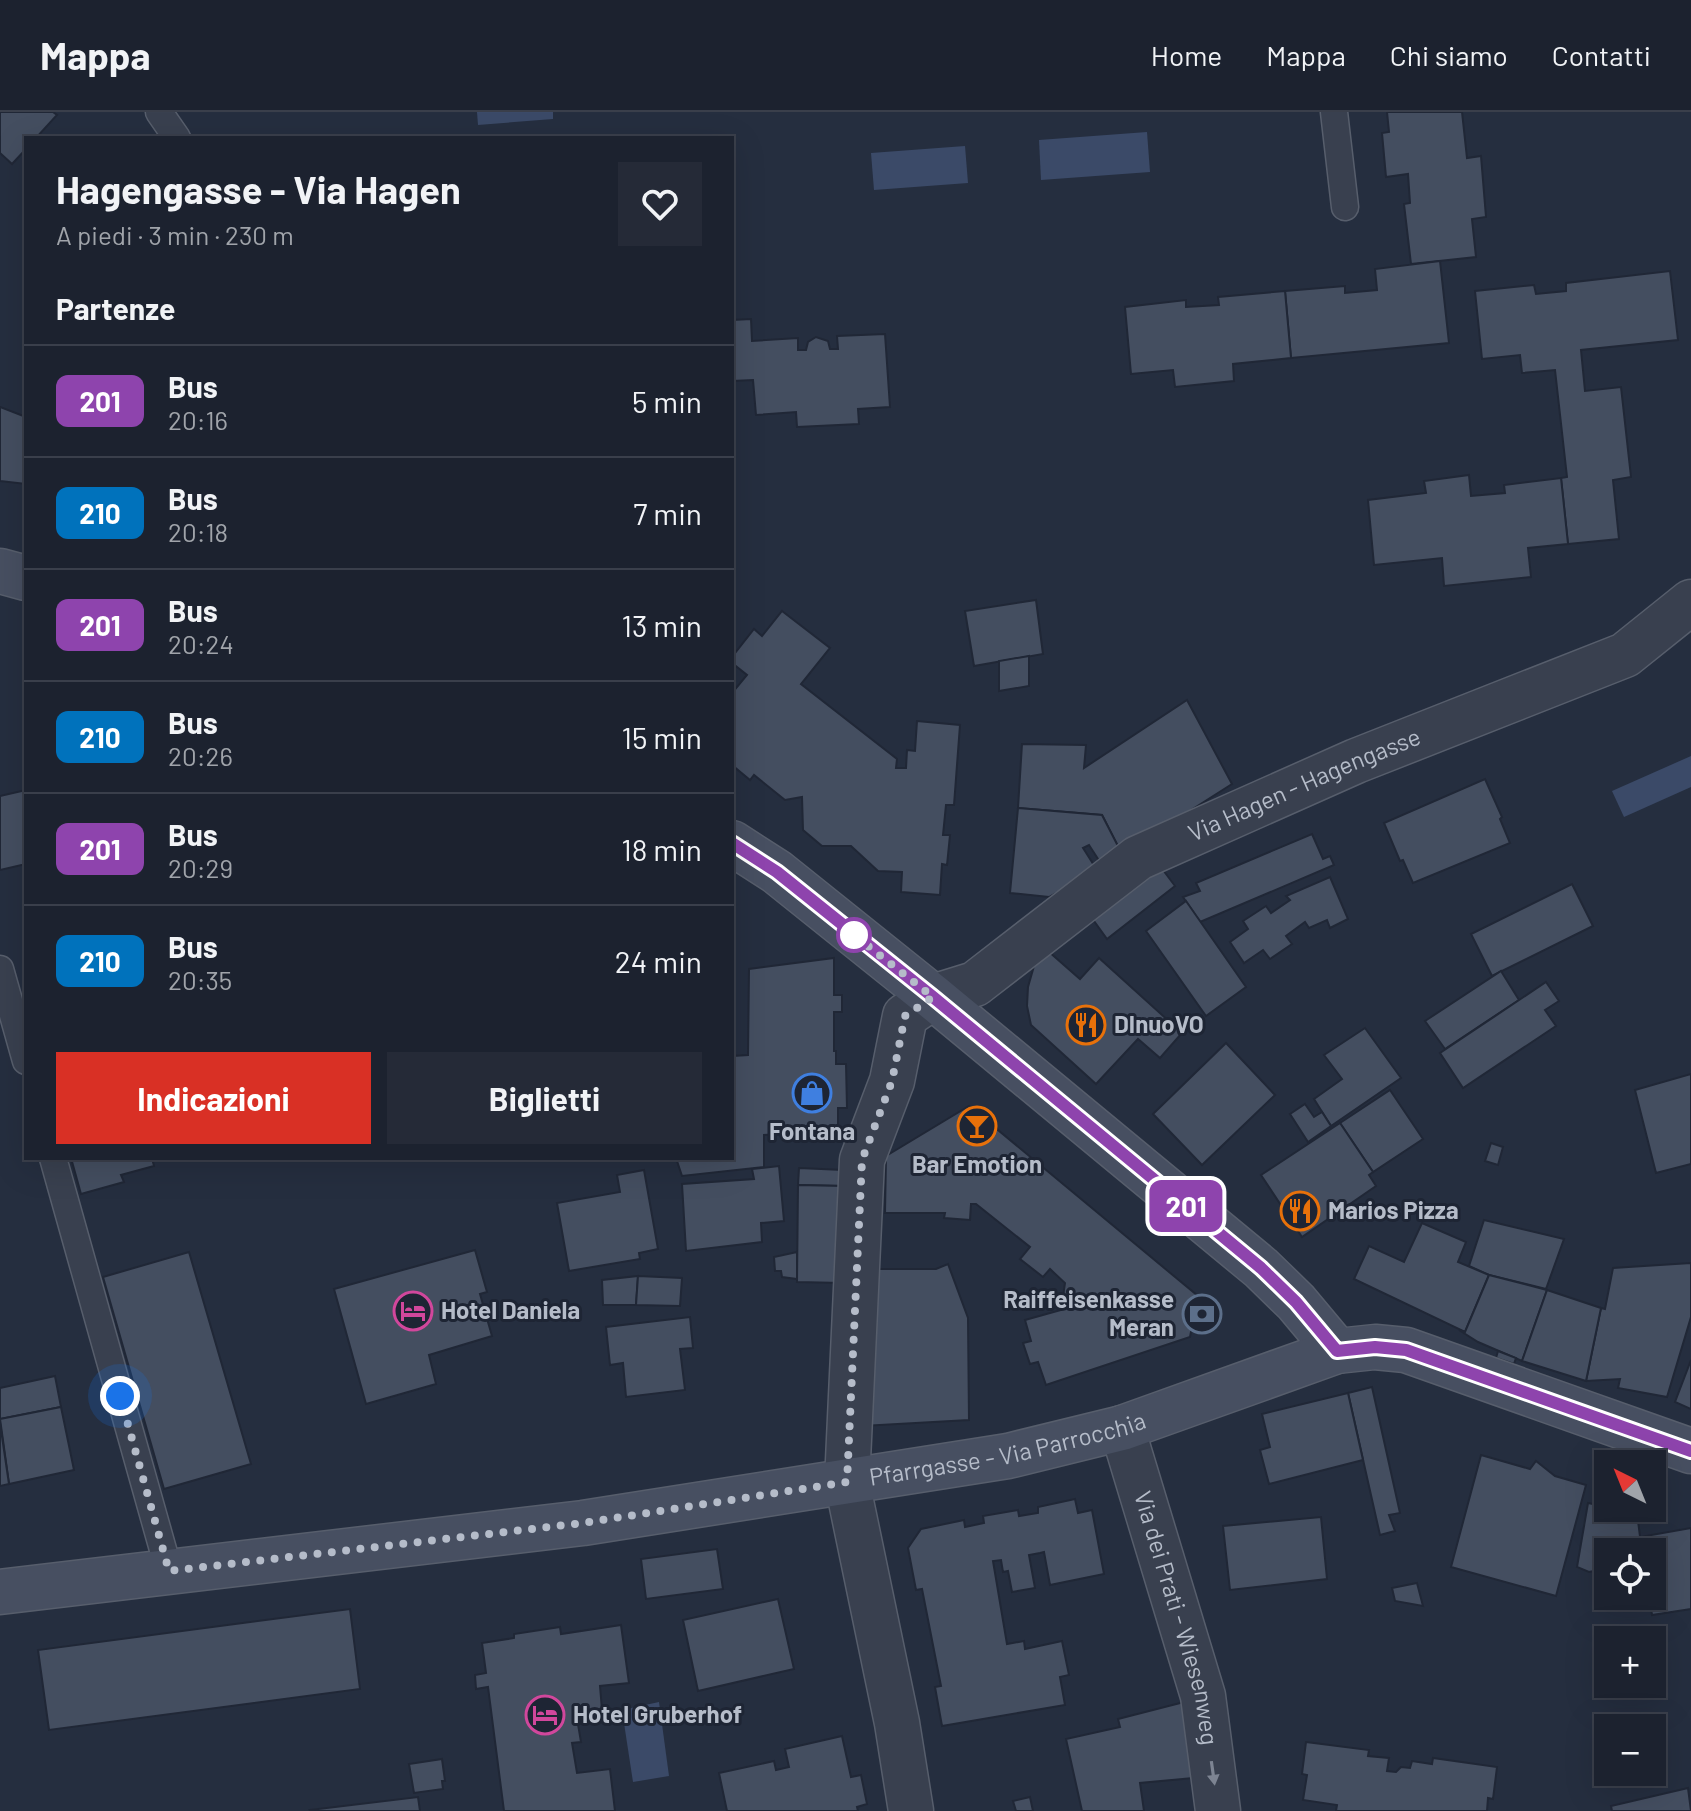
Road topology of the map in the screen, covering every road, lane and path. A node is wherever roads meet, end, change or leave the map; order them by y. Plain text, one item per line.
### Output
1 (159, 112) edge
2 (1334, 112) edge
3 (176, 136) edge
4 (1345, 207) dead end
5 (0, 571) edge
6 (24, 577) edge
7 (1691, 602) edge
8 (734, 844) edge
9 (0, 969) edge
10 (933, 997) junction
11 (24, 1054) edge
12 (54, 1160) edge
13 (1337, 1351) junction
14 (1122, 1428) junction
15 (1691, 1451) edge
16 (847, 1482) junction
17 (169, 1571) junction
18 (0, 1592) edge
19 (911, 1811) edge
20 (1218, 1811) edge

1 - 3 lane
2 - 4 lane
5 - 6 street
7 - 10 street, Via Hagen - Hagengasse
8 - 10 street
9 - 11 lane
10 - 13 street
10 - 16 street
12 - 17 lane
13 - 14 street, Pfarrgasse - Via Parrocchia
13 - 15 street, Pfarrgasse - Via Parrocchia
14 - 16 street, Pfarrgasse - Via Parrocchia
14 -> 20 street, Via dei Prati - Wiesenweg
16 - 17 street, Pfarrgasse - Via Parrocchia
16 - 19 street
17 - 18 street, Pfarrgasse - Via Parrocchia

